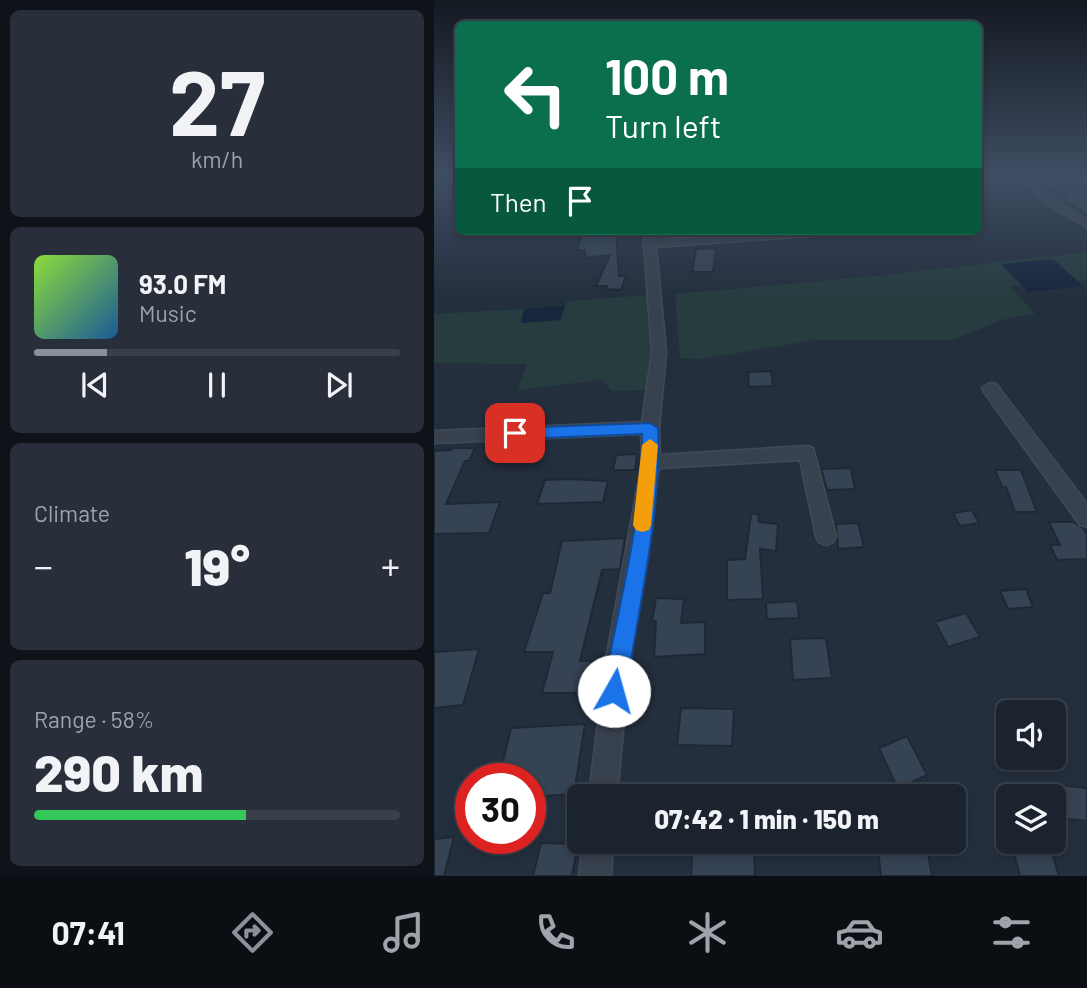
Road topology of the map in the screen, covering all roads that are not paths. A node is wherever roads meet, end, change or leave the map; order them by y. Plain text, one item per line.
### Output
1 (1072, 215) edge
2 (1087, 224) edge
3 (736, 235) edge
4 (649, 238) edge
5 (990, 388) dead end
6 (650, 428) junction
7 (434, 437) edge
8 (650, 462) junction
9 (1087, 519) edge
10 (826, 536) dead end
11 (604, 784) edge
12 (597, 854) edge
13 (595, 876) edge

1 - 2 street
3 - 4 street
4 - 6 street
5 - 9 street
6 - 7 street
6 - 8 street
8 - 10 street
8 - 11 street
12 - 13 street

